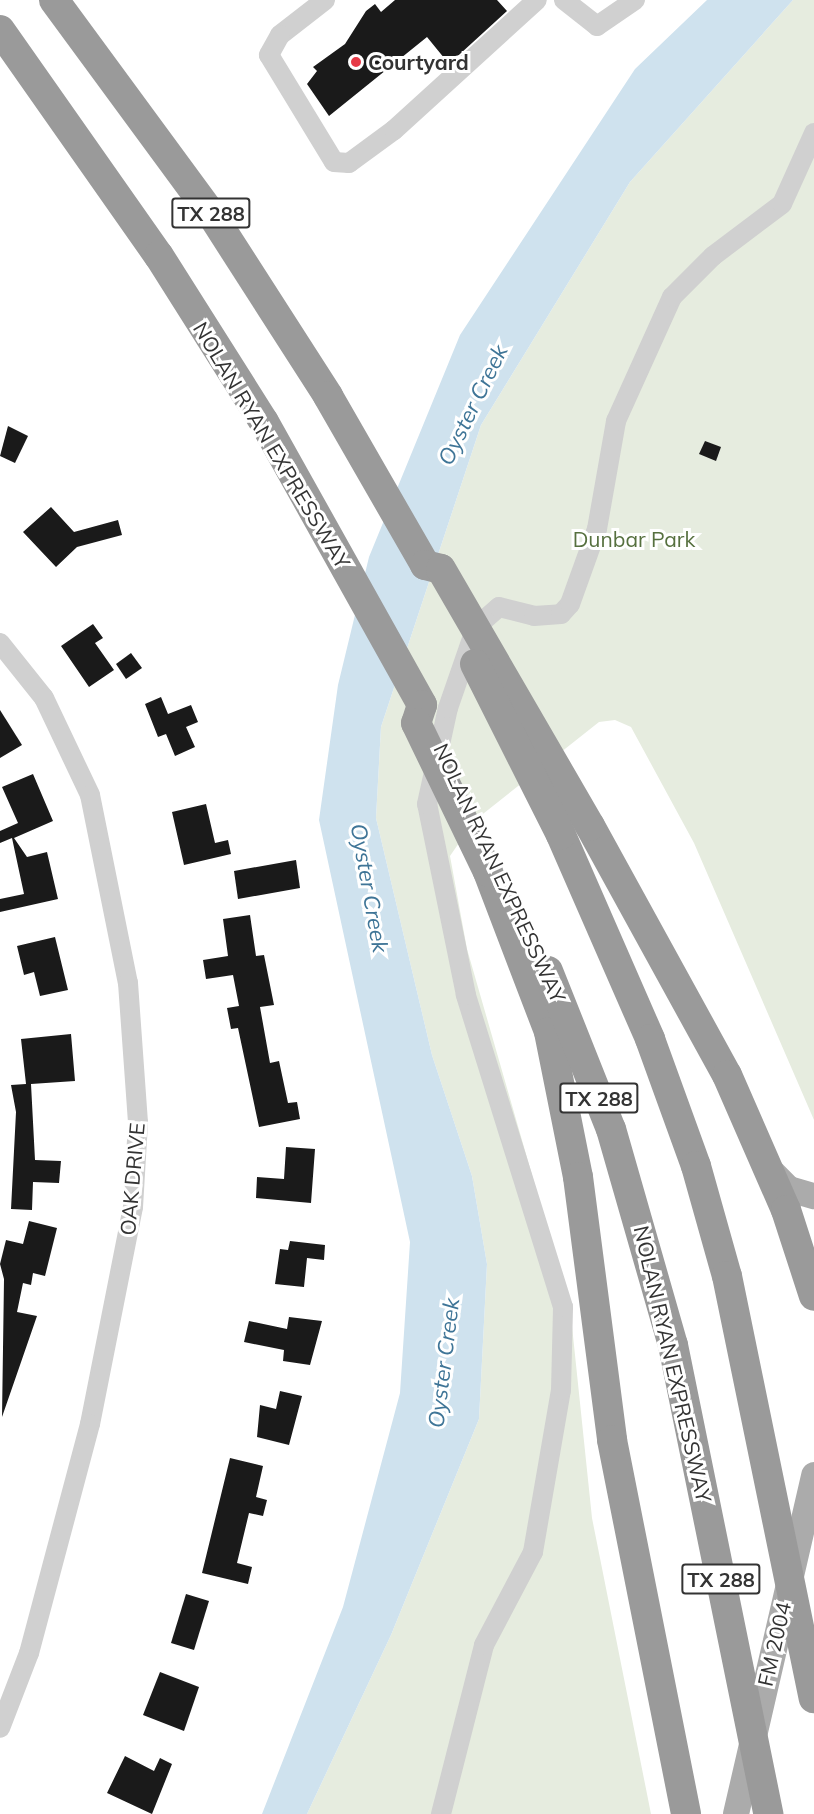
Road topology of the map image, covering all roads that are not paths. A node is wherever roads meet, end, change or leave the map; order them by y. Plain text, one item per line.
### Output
1 (54, 0) edge
2 (325, 0) edge
3 (537, 0) edge
4 (564, 0) edge
5 (635, 0) edge
6 (0, 30) edge
7 (814, 133) edge
8 (424, 565) junction
9 (0, 643) edge
10 (492, 867) junction
11 (770, 1170) junction
12 (814, 1196) edge
13 (814, 1296) edge
14 (814, 1475) edge
15 (814, 1603) edge
16 (770, 1659) junction
17 (814, 1698) edge
18 (0, 1728) edge
19 (441, 1814) edge
20 (686, 1814) edge
21 (736, 1814) edge
22 (768, 1814) edge

1 - 8 highway, TX 288
2 - 3 street
4 - 5 street
6 - 10 highway, NOLAN RYAN EXPRESSWAY / TX 288, bridge
7 - 19 street
8 - 11 highway, bridge
8 - 17 highway, TX 288, bridge
9 - 18 street, OAK DRIVE
10 - 20 highway
10 - 22 highway, NOLAN RYAN EXPRESSWAY / TX 288, bridge
11 - 12 main road
11 - 13 highway
14 - 16 main road, FM 2004 / FM 2004
15 - 16 main road
16 - 21 main road, FM 2004 / FM 2004

